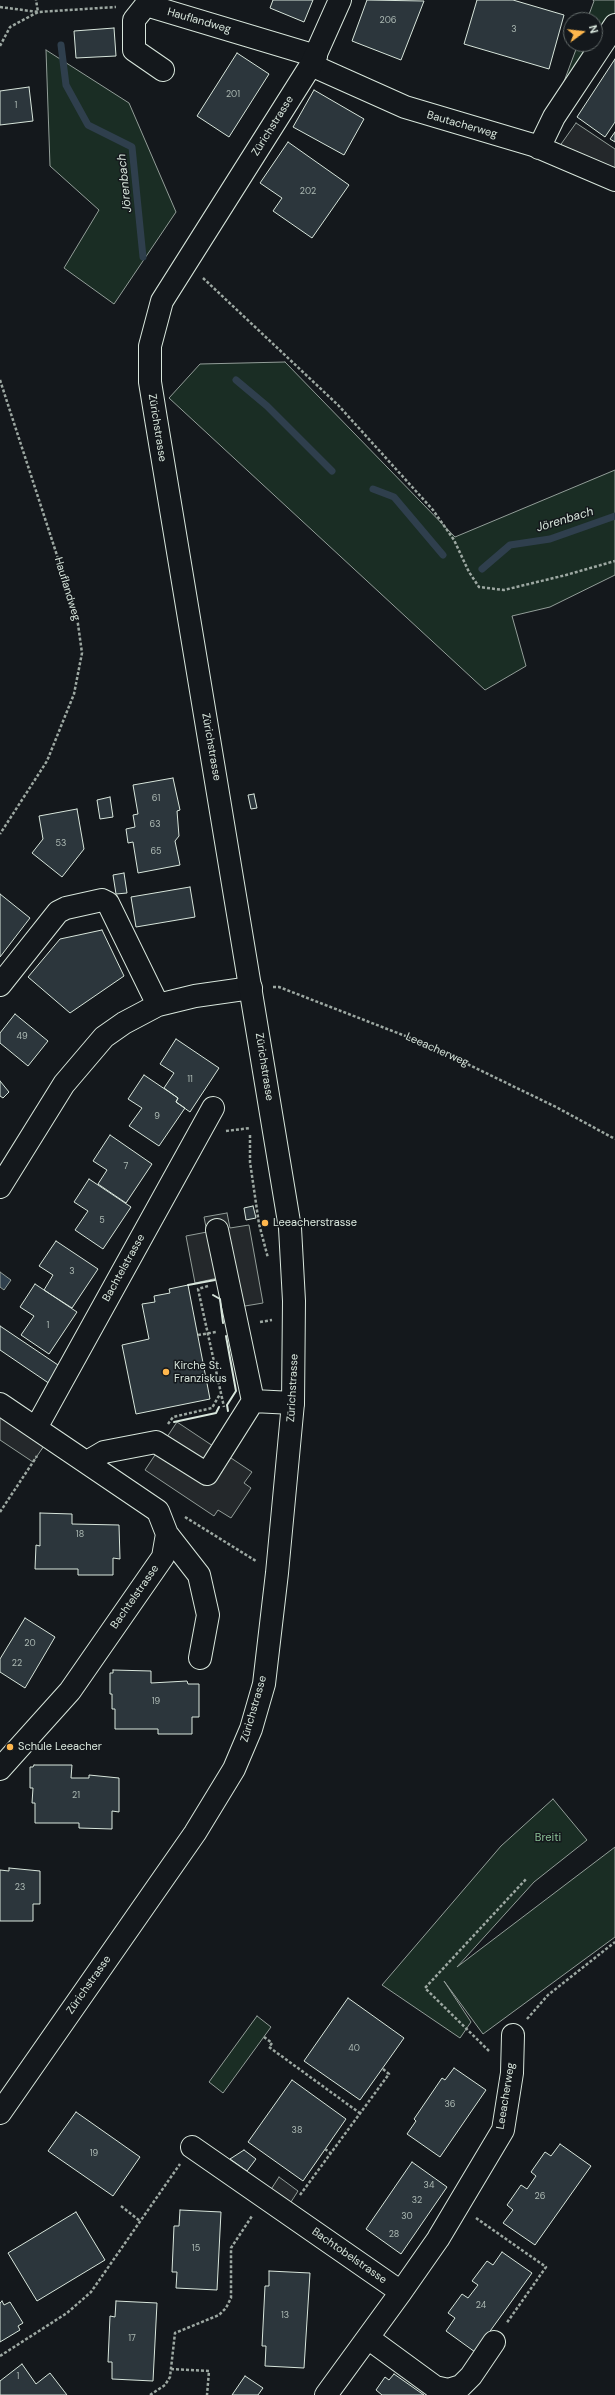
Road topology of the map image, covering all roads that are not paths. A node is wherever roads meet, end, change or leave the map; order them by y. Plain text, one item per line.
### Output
1 (340, 0) edge
2 (615, 25) edge
3 (313, 60) junction
4 (163, 70) dead end
5 (539, 148) junction
6 (615, 180) edge
7 (0, 985) edge
8 (251, 988) junction
9 (158, 1005) junction
10 (213, 1108) dead end
11 (0, 1187) edge
12 (217, 1230) dead end
13 (253, 1401) junction
14 (293, 1403) junction
15 (0, 1404) edge
16 (43, 1433) junction
17 (87, 1462) junction
18 (167, 1534) junction
19 (200, 1658) dead end
20 (0, 1769) edge
21 (513, 2035) road end
22 (0, 2113) edge
23 (192, 2147) road end
24 (402, 2292) junction
25 (368, 2338) junction
26 (494, 2342) road end
27 (326, 2395) edge

1 - 3 main road, Zürichstrasse
2 - 5 main road
3 - 4 main road, Hauflandweg
3 - 5 main road, Bautacherweg
3 - 8 main road, Zürichstrasse
5 - 6 main road, Bautacherweg
7 - 9 main road
8 - 9 main road
8 - 14 main road, Zürichstrasse
9 - 11 main road
10 - 16 main road, Bachtelstrasse
12 - 13 main road
13 - 14 main road
13 - 17 main road
14 - 22 main road, Zürichstrasse
15 - 16 main road
16 - 17 main road
17 - 18 main road
18 - 19 main road
18 - 20 main road, Bachtelstrasse
21 - 24 main road, Leeacherweg
23 - 24 main road, Bachtobelstrasse
24 - 25 main road
25 - 26 main road
25 - 27 main road

